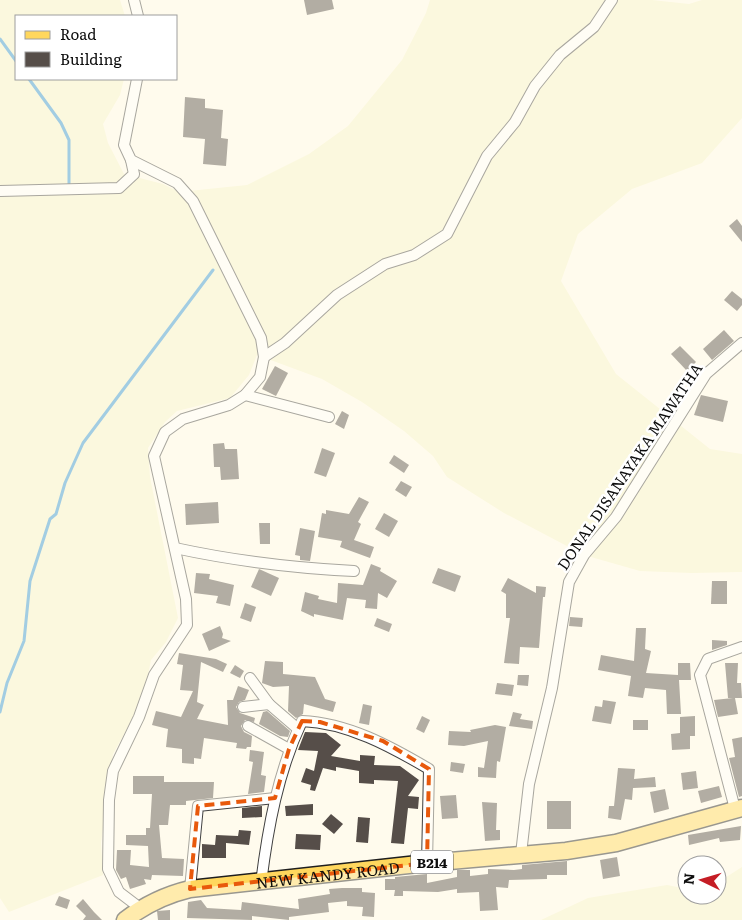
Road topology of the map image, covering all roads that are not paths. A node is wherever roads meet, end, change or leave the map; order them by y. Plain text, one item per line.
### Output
1 (134, 0) edge
2 (612, 0) edge
3 (138, 15) edge
4 (137, 80) edge
5 (131, 160) junction
6 (0, 191) edge
7 (742, 343) edge
8 (264, 357) junction
9 (245, 395) junction
10 (329, 416) dead end
11 (175, 548) junction
12 (354, 570) dead end
13 (742, 647) edge
14 (250, 678) dead end
15 (269, 704) junction
16 (243, 707) dead end
17 (248, 726) dead end
18 (298, 729) junction
19 (289, 749) junction
20 (275, 798) junction
21 (738, 809) edge
22 (521, 854) junction
23 (427, 863) junction
24 (261, 883) junction
25 (190, 889) junction
26 (140, 908) junction
27 (125, 920) edge

1 - 3 street
2 - 8 street
4 - 5 street
5 - 6 street
5 - 8 street
7 - 22 street, DONAL DISANAYAKA MAWATHA
8 - 9 street
9 - 10 street
9 - 11 street
11 - 12 street
11 - 26 street
13 - 21 street
14 - 15 street
15 - 16 street
15 - 18 street
17 - 19 street
18 - 19 street
18 - 23 street
19 - 20 street
20 - 24 street
20 - 25 street
21 - 22 main road, NEW KANDY ROAD / B214
22 - 23 main road, NEW KANDY ROAD / B214
23 - 24 main road, NEW KANDY ROAD / B214
24 - 25 main road, NEW KANDY ROAD / B214
25 - 26 main road, NEW KANDY ROAD / B214
26 - 27 main road, NEW KANDY ROAD / B214

